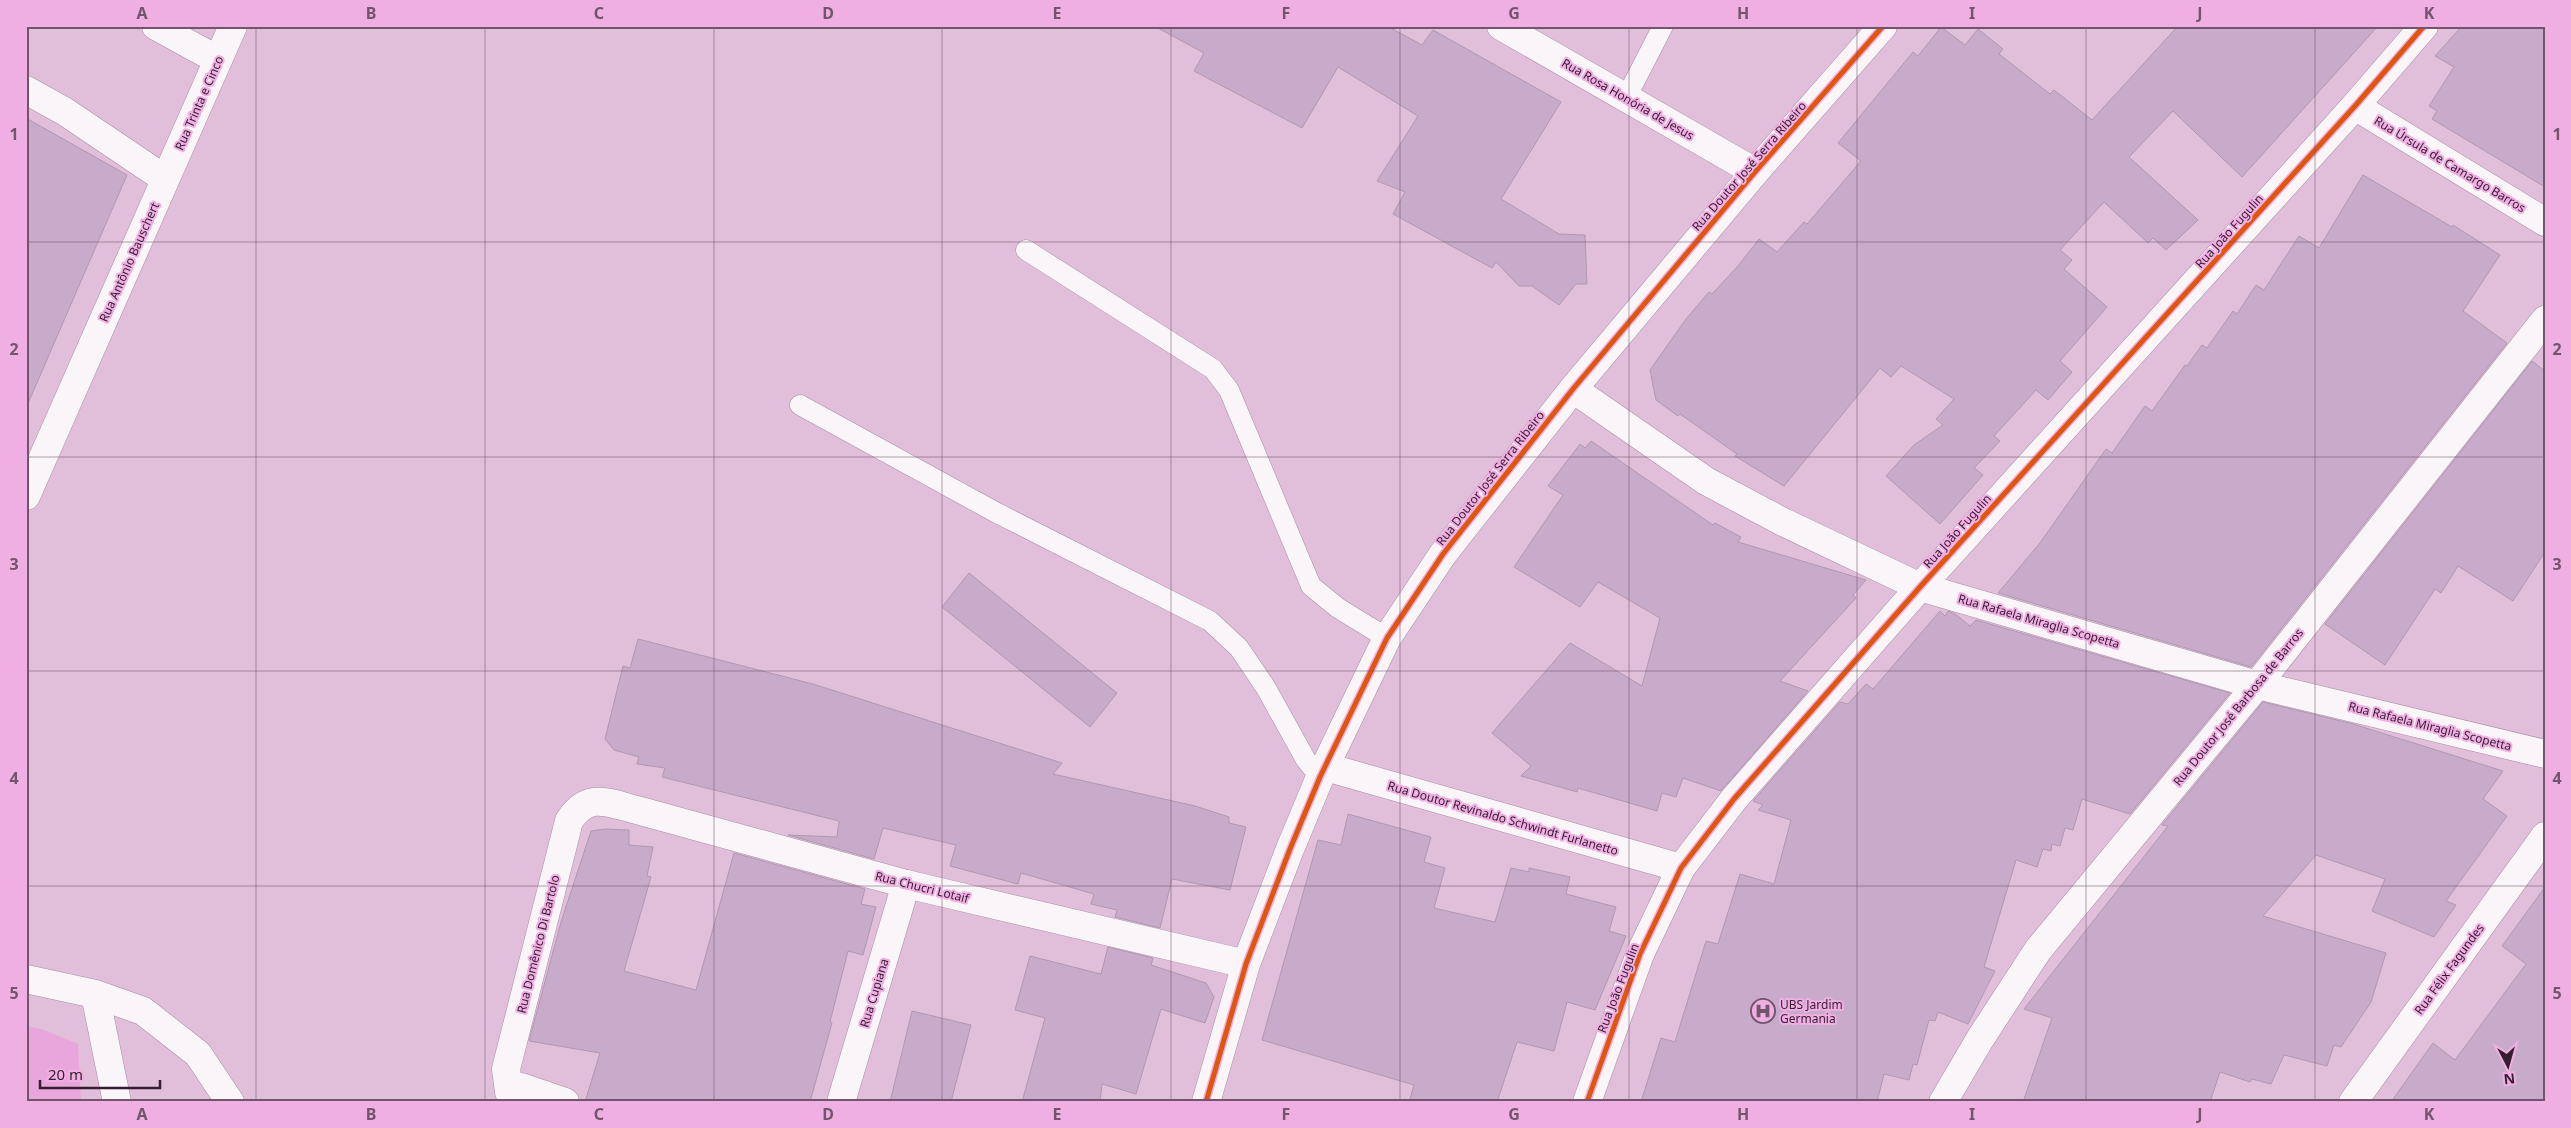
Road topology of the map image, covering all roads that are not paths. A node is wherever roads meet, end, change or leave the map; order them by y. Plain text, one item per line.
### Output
1 (156, 26) edge
2 (233, 26) edge
3 (1501, 26) edge
4 (1663, 26) edge
5 (1883, 26) edge
6 (2424, 26) edge
7 (218, 60) junction
8 (26, 90) edge
9 (1626, 98) junction
10 (2355, 106) junction
11 (1755, 172) junction
12 (166, 179) junction
13 (2545, 222) edge
14 (1026, 250) dead end
15 (2545, 320) edge
16 (1573, 390) junction
17 (800, 405) dead end
18 (26, 496) edge
19 (1920, 587) junction
20 (1387, 638) junction
21 (2257, 685) junction
22 (2545, 754) edge
23 (1323, 772) junction
24 (600, 802) joint
25 (2545, 836) edge
26 (1681, 868) junction
27 (906, 884) junction
28 (1246, 964) junction
29 (26, 979) edge
30 (95, 994) junction
31 (117, 1102) edge
32 (230, 1102) edge
33 (565, 1102) edge
34 (841, 1102) edge
35 (1206, 1102) edge
36 (1587, 1102) edge
37 (1943, 1102) edge
38 (2353, 1102) edge

1 - 7 street
2 - 7 street, Rua Trinta e Cinco
3 - 9 street, Rua Rosa Honória de Jesus
4 - 9 lane
5 - 11 street, Rua Doutor José Serra Ribeiro
6 - 10 street, Rua João Fugulin
7 - 12 street, Rua Trinta e Cinco
8 - 12 street
9 - 11 street, Rua Rosa Honória de Jesus
10 - 13 street, Rua Úrsula de Camargo Barros
10 - 19 street, Rua João Fugulin
11 - 16 street, Rua Doutor José Serra Ribeiro
12 - 18 street, Rua Antônio Bauschert
14 - 20 lane
15 - 21 street, Rua Doutor José Barbosa de Barros
16 - 19 street, Rua Rafaela Miraglia Scopetta
16 - 20 street, Rua Doutor José Serra Ribeiro
17 - 23 lane
19 - 21 street, Rua Rafaela Miraglia Scopetta
19 - 26 street, Rua João Fugulin
20 - 23 street, Rua Doutor José Serra Ribeiro
21 - 22 street, Rua Rafaela Miraglia Scopetta
21 - 37 street, Rua Doutor José Barbosa de Barros
23 - 26 street, Rua Doutor Revinaldo Schwindt Furlanetto
23 - 28 street, Rua Doutor José Serra Ribeiro
24 - 27 street, Rua Chucri Lotaif
24 - 33 street, Rua Domênico Di Bartolo
25 - 38 street, Rua Félix Fagundes
26 - 36 street, Rua João Fugulin
27 - 28 street, Rua Chucri Lotaif
27 - 34 street, Rua Cupiana
28 - 35 street, Rua Doutor José Serra Ribeiro
29 - 30 street
30 - 31 street
30 - 32 street

